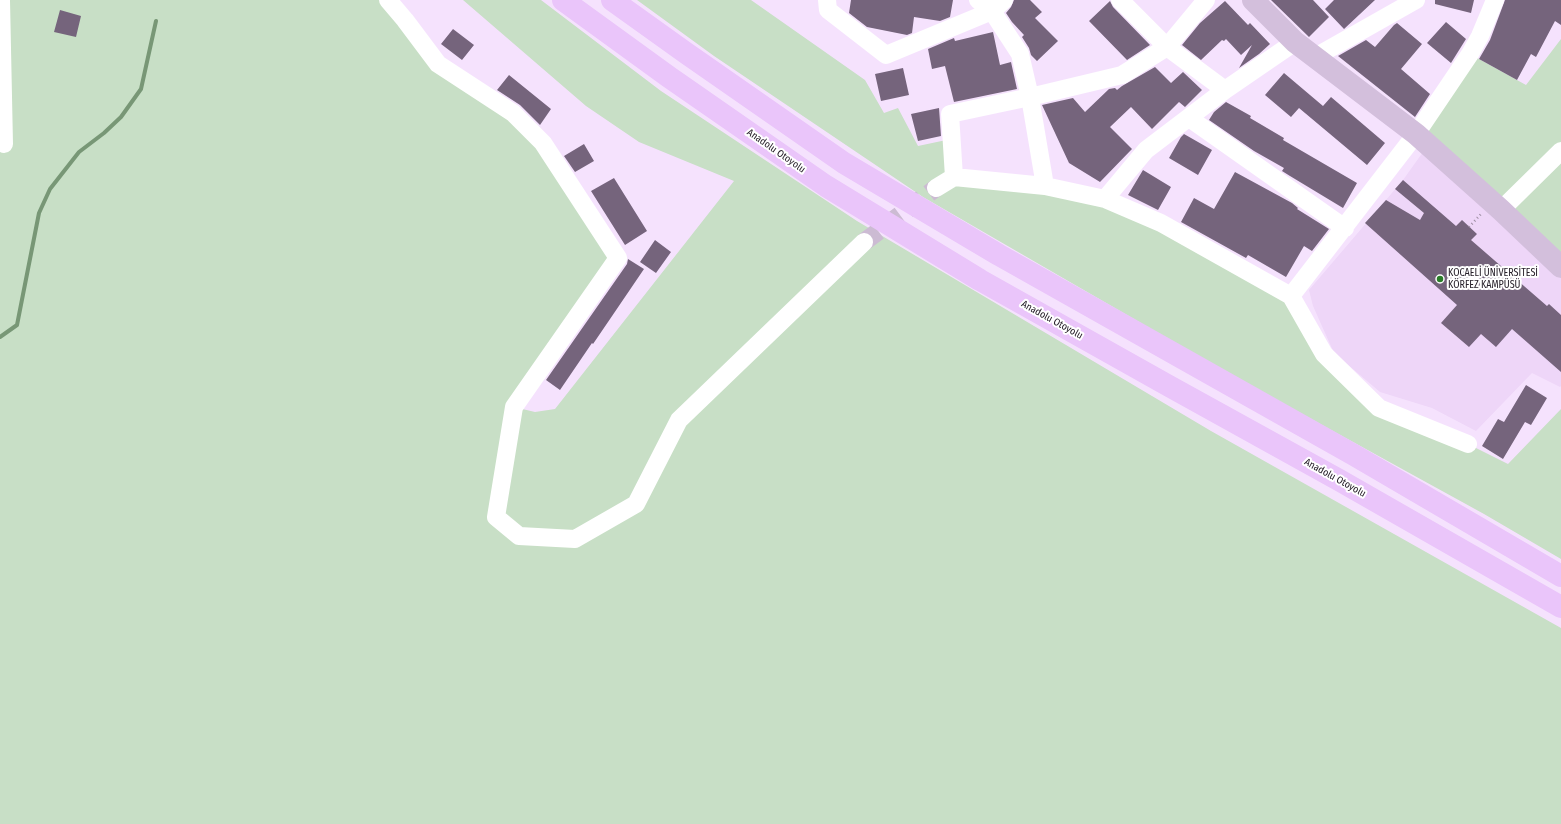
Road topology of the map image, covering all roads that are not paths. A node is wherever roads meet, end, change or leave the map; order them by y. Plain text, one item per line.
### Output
1 (1, 0) edge
2 (388, 0) edge
3 (563, 0) edge
4 (612, 0) edge
5 (827, 0) edge
6 (978, 0) edge
7 (1120, 0) edge
8 (1206, 0) edge
9 (1253, 0) edge
10 (1416, 0) edge
11 (1495, 0) edge
12 (998, 6) edge
13 (1296, 42) junction
14 (1167, 48) junction
15 (1315, 57) junction
16 (1226, 90) junction
17 (1030, 97) junction
18 (1189, 118) junction
19 (1416, 134) junction
20 (4, 144) dead end
21 (1561, 151) edge
22 (954, 176) junction
23 (1045, 186) junction
24 (936, 188) tunnel mouth
25 (1105, 199) junction
26 (1493, 210) junction
27 (1345, 228) junction
28 (864, 242) tunnel mouth
29 (1558, 261) edge
30 (1291, 296) junction
31 (1468, 444) dead end
32 (1561, 576) edge
33 (1561, 607) edge

1 - 20 street
2 - 28 street
3 - 33 highway, Anadolu Otoyolu
4 - 32 highway
5 - 12 street
6 - 12 street
7 - 14 street
8 - 14 street
9 - 13 main road
10 - 15 street
11 - 19 street
12 - 17 street
13 - 15 main road
13 - 16 street
14 - 16 street
14 - 17 street
15 - 19 main road
16 - 18 street
17 - 22 street
17 - 23 street
18 - 25 street
18 - 27 street
19 - 26 main road
19 - 27 street
21 - 26 street
22 - 23 street
22 - 24 street
23 - 25 street
25 - 30 street
26 - 29 main road
27 - 30 street
30 - 31 street

